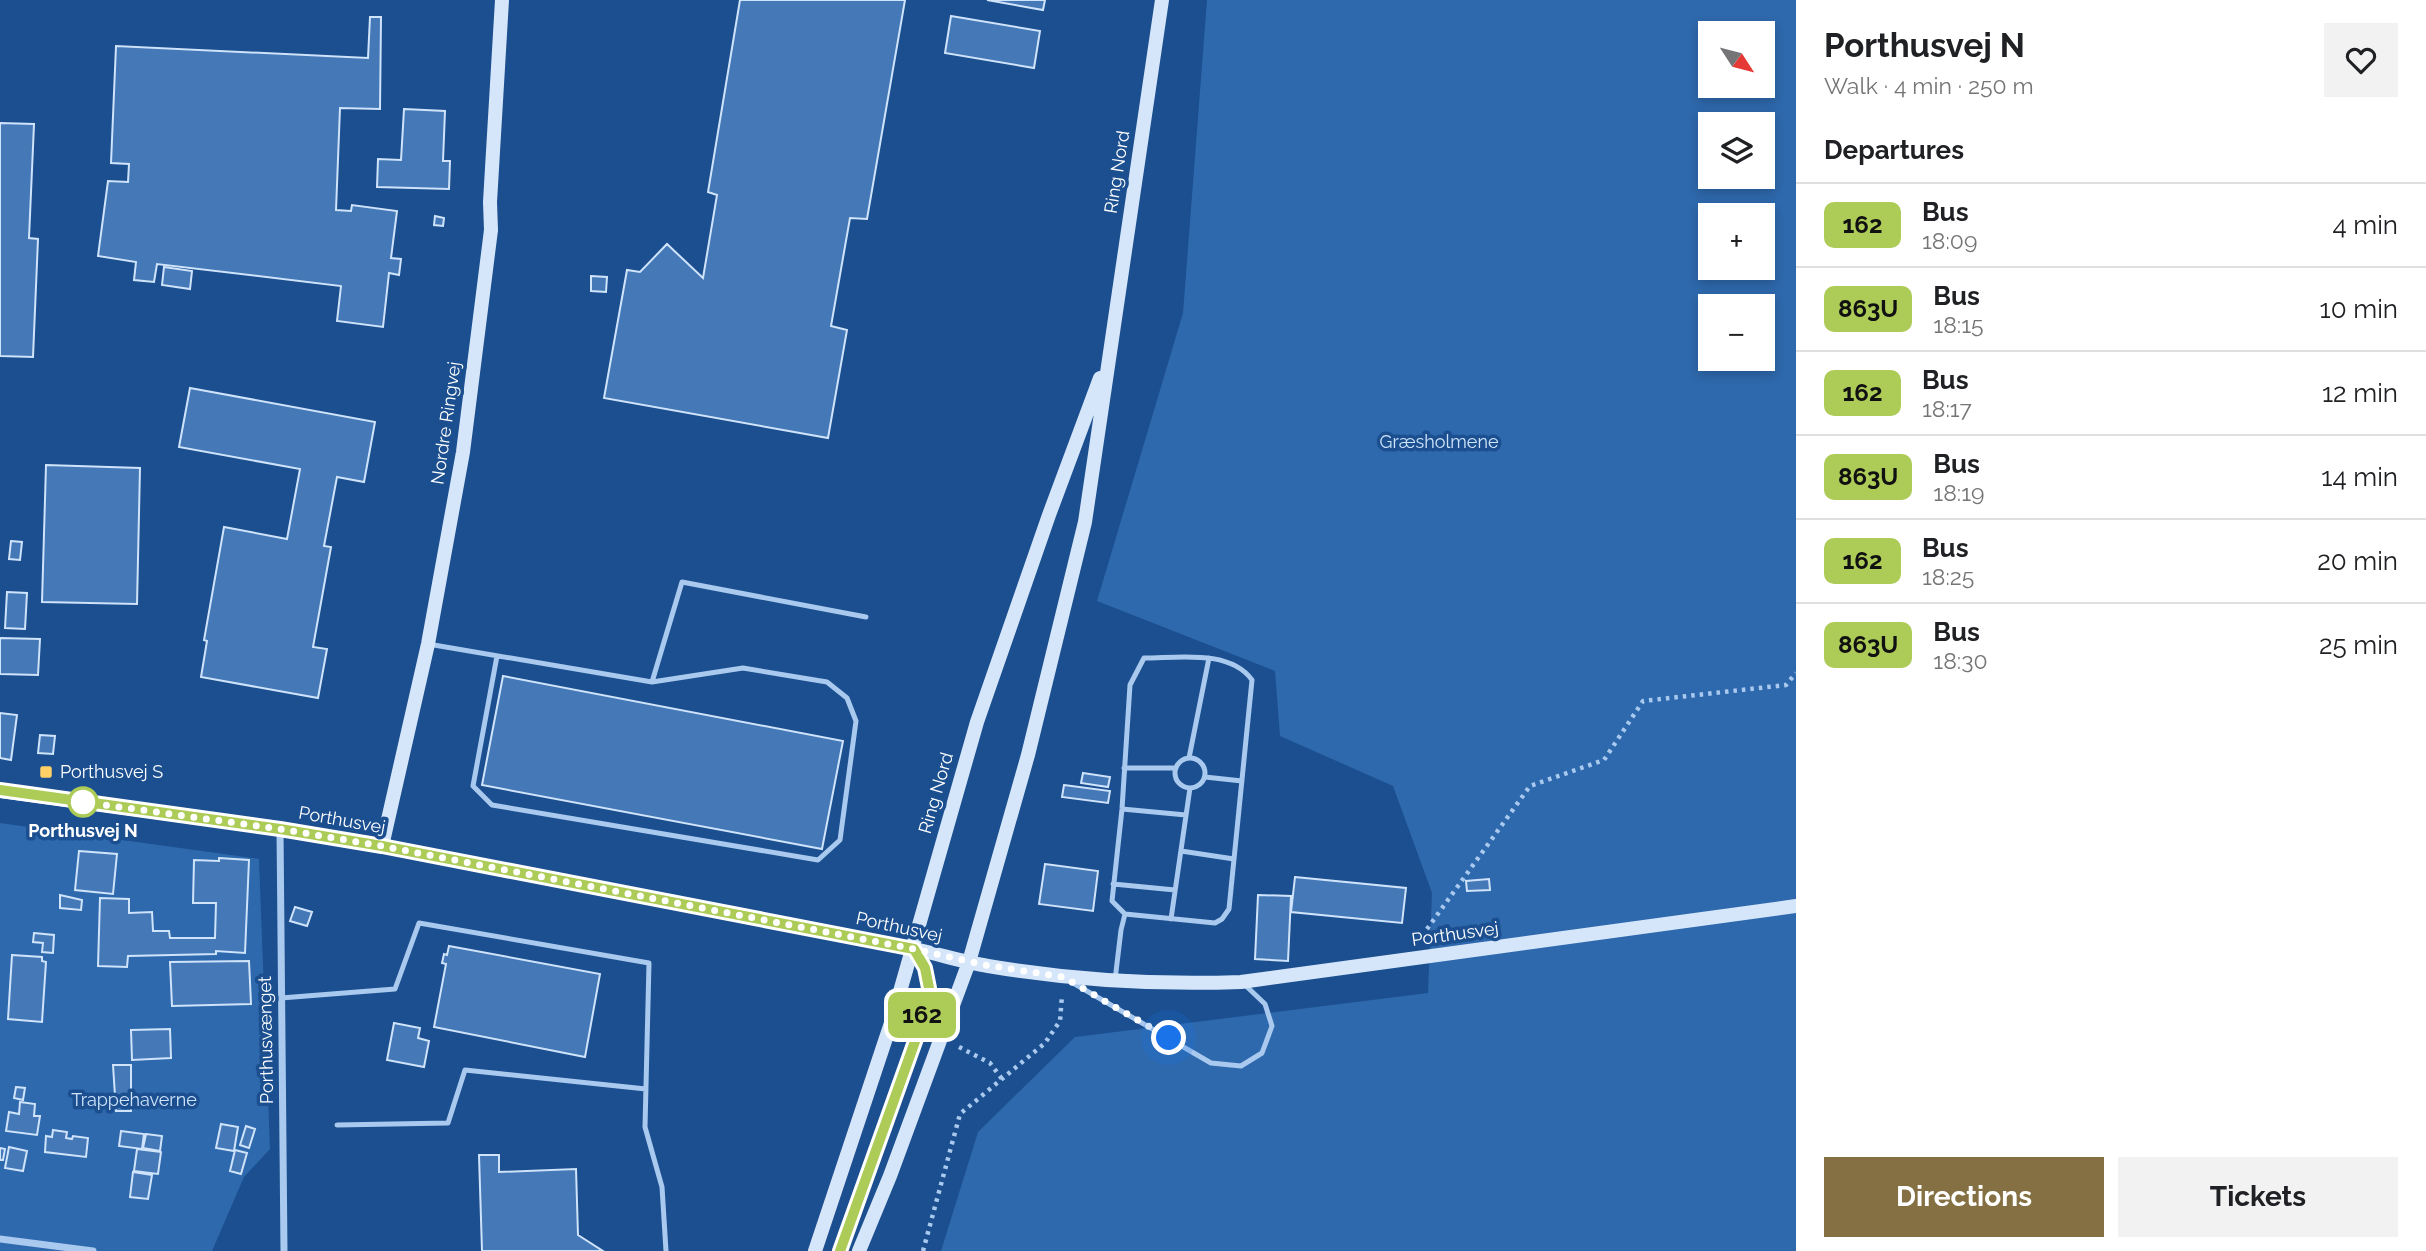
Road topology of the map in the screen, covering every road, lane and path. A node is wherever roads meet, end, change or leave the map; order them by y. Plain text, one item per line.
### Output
1 (502, 0) edge
2 (1162, 0) edge
3 (1110, 350) junction
4 (866, 617) dead end
5 (428, 644) junction
6 (497, 656) junction
7 (1209, 658) junction
8 (1796, 673) edge
9 (652, 682) junction
10 (1189, 758) junction
11 (1124, 768) junction
12 (1176, 768) junction
13 (1205, 777) junction
14 (1242, 781) junction
15 (1190, 788) junction
16 (0, 790) edge
17 (1122, 809) junction
18 (1186, 815) junction
19 (280, 829) junction
20 (382, 846) junction
21 (1181, 851) junction
22 (1234, 859) junction
23 (1112, 884) junction
24 (1175, 890) junction
25 (1796, 906) edge
26 (1125, 914) junction
27 (1171, 919) junction
28 (914, 949) junction
29 (1405, 960) junction
30 (969, 962) junction
31 (1063, 977) junction
32 (1115, 980) junction
33 (1241, 982) junction
34 (281, 998) junction
35 (646, 1089) junction
36 (337, 1125) dead end
37 (0, 1239) edge
38 (93, 1251) edge
39 (284, 1251) edge
40 (666, 1251) edge
41 (815, 1251) edge
42 (840, 1251) edge
43 (859, 1251) edge
44 (923, 1251) edge

1 - 5 street, Nordre Ringvej
2 - 3 street, Ring Nord
3 - 28 street, Ring Nord
3 - 30 street, Ring Nord
4 - 9 lane
5 - 6 lane
5 - 20 street, Nordre Ringvej
6 - 9 lane
6 - 9 lane
7 - 10 lane
7 - 11 lane
7 - 14 lane
8 - 29 path
10 - 12 lane
10 - 13 lane
11 - 12 lane
11 - 17 lane
12 - 15 lane
13 - 14 lane
13 - 15 lane
14 - 22 lane
15 - 18 lane
16 - 19 street, Porthusvej
17 - 18 lane
17 - 23 lane
18 - 21 lane
19 - 20 street, Porthusvej
19 - 34 street, Porthusvænget
20 - 28 street, Porthusvej
21 - 22 lane
21 - 24 lane
22 - 27 lane
23 - 24 lane
23 - 26 lane
24 - 27 lane
25 - 29 street, Porthusvej
26 - 27 lane
26 - 32 lane
28 - 30 street, Porthusvej
28 - 41 street, Ring Nord
28 - 42 street
29 - 33 street, Porthusvej
30 - 31 street, Porthusvej
30 - 43 street, Ring Nord
31 - 32 street, Porthusvej
31 - 33 lane
31 - 44 path
32 - 33 street, Porthusvej
34 - 35 lane
34 - 39 street, Porthusvænget
35 - 36 lane
35 - 40 lane
37 - 38 street

